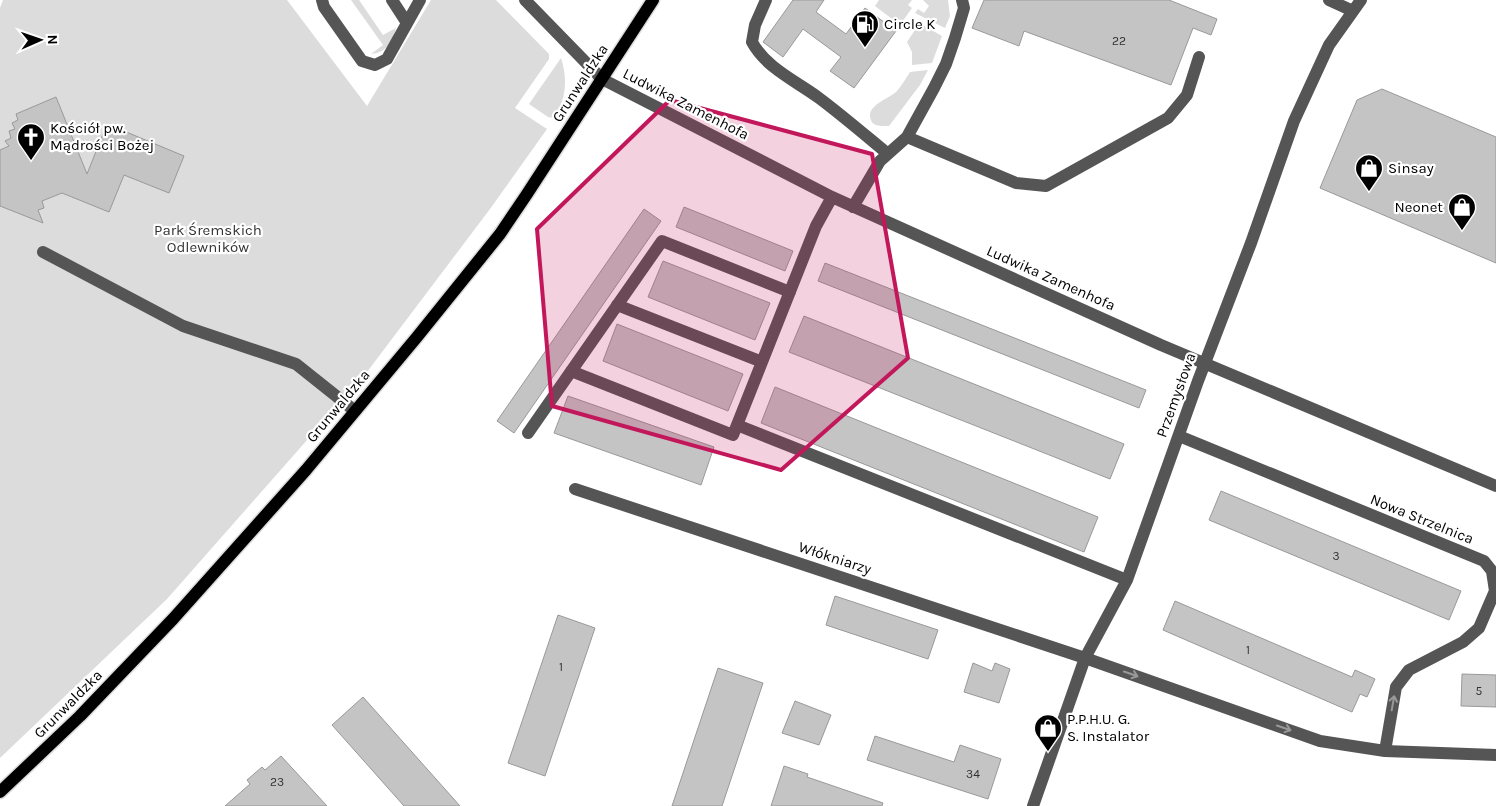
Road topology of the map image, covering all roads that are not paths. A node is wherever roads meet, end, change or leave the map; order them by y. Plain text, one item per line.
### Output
1 (322, 0) edge
2 (392, 0) edge
3 (420, 0) edge
4 (525, 0) edge
5 (653, 0) edge
6 (766, 0) edge
7 (962, 0) edge
8 (1329, 0) edge
9 (1357, 5) edge
10 (407, 23) junction
11 (1199, 57) dead end
12 (602, 79) junction
13 (907, 137) junction
14 (888, 154) junction
15 (832, 197) junction
16 (853, 207) junction
17 (43, 252) dead end
18 (790, 292) junction
19 (617, 305) junction
20 (762, 362) junction
21 (1205, 364) junction
22 (571, 371) junction
23 (355, 411) junction
24 (737, 425) junction
25 (528, 433) dead end
26 (1179, 436) junction
27 (1496, 486) edge
28 (575, 489) dead end
29 (1126, 580) junction
30 (1085, 658) junction
31 (1385, 752) junction
32 (1496, 755) edge
33 (0, 792) edge
34 (1033, 806) edge

1 - 10 street
2 - 10 street
3 - 10 street
4 - 12 street, Ludwika Zamenhofa
5 - 12 main road, Grunwaldzka
6 - 14 street
7 - 13 street
8 - 9 street
9 - 21 street, Przemysłowa
11 - 13 street
12 - 15 street, Ludwika Zamenhofa
12 - 23 main road, Grunwaldzka
13 - 14 street
14 - 16 street
15 - 16 street, Ludwika Zamenhofa
15 - 18 street
16 - 21 street, Ludwika Zamenhofa
17 - 23 street
18 - 19 street
18 - 20 street
19 - 20 street
19 - 22 street
20 - 24 street
21 - 26 street, Przemysłowa
21 - 27 street, Ludwika Zamenhofa
22 - 24 street
22 - 25 street
23 - 33 main road, Grunwaldzka
24 - 29 street
26 - 29 street, Przemysłowa
31 -> 26 street, Nowa Strzelnica
28 - 30 street, Włókniarzy
29 - 30 street, Przemysłowa
30 -> 31 street
30 - 34 street, Przemysłowa
31 - 32 street

